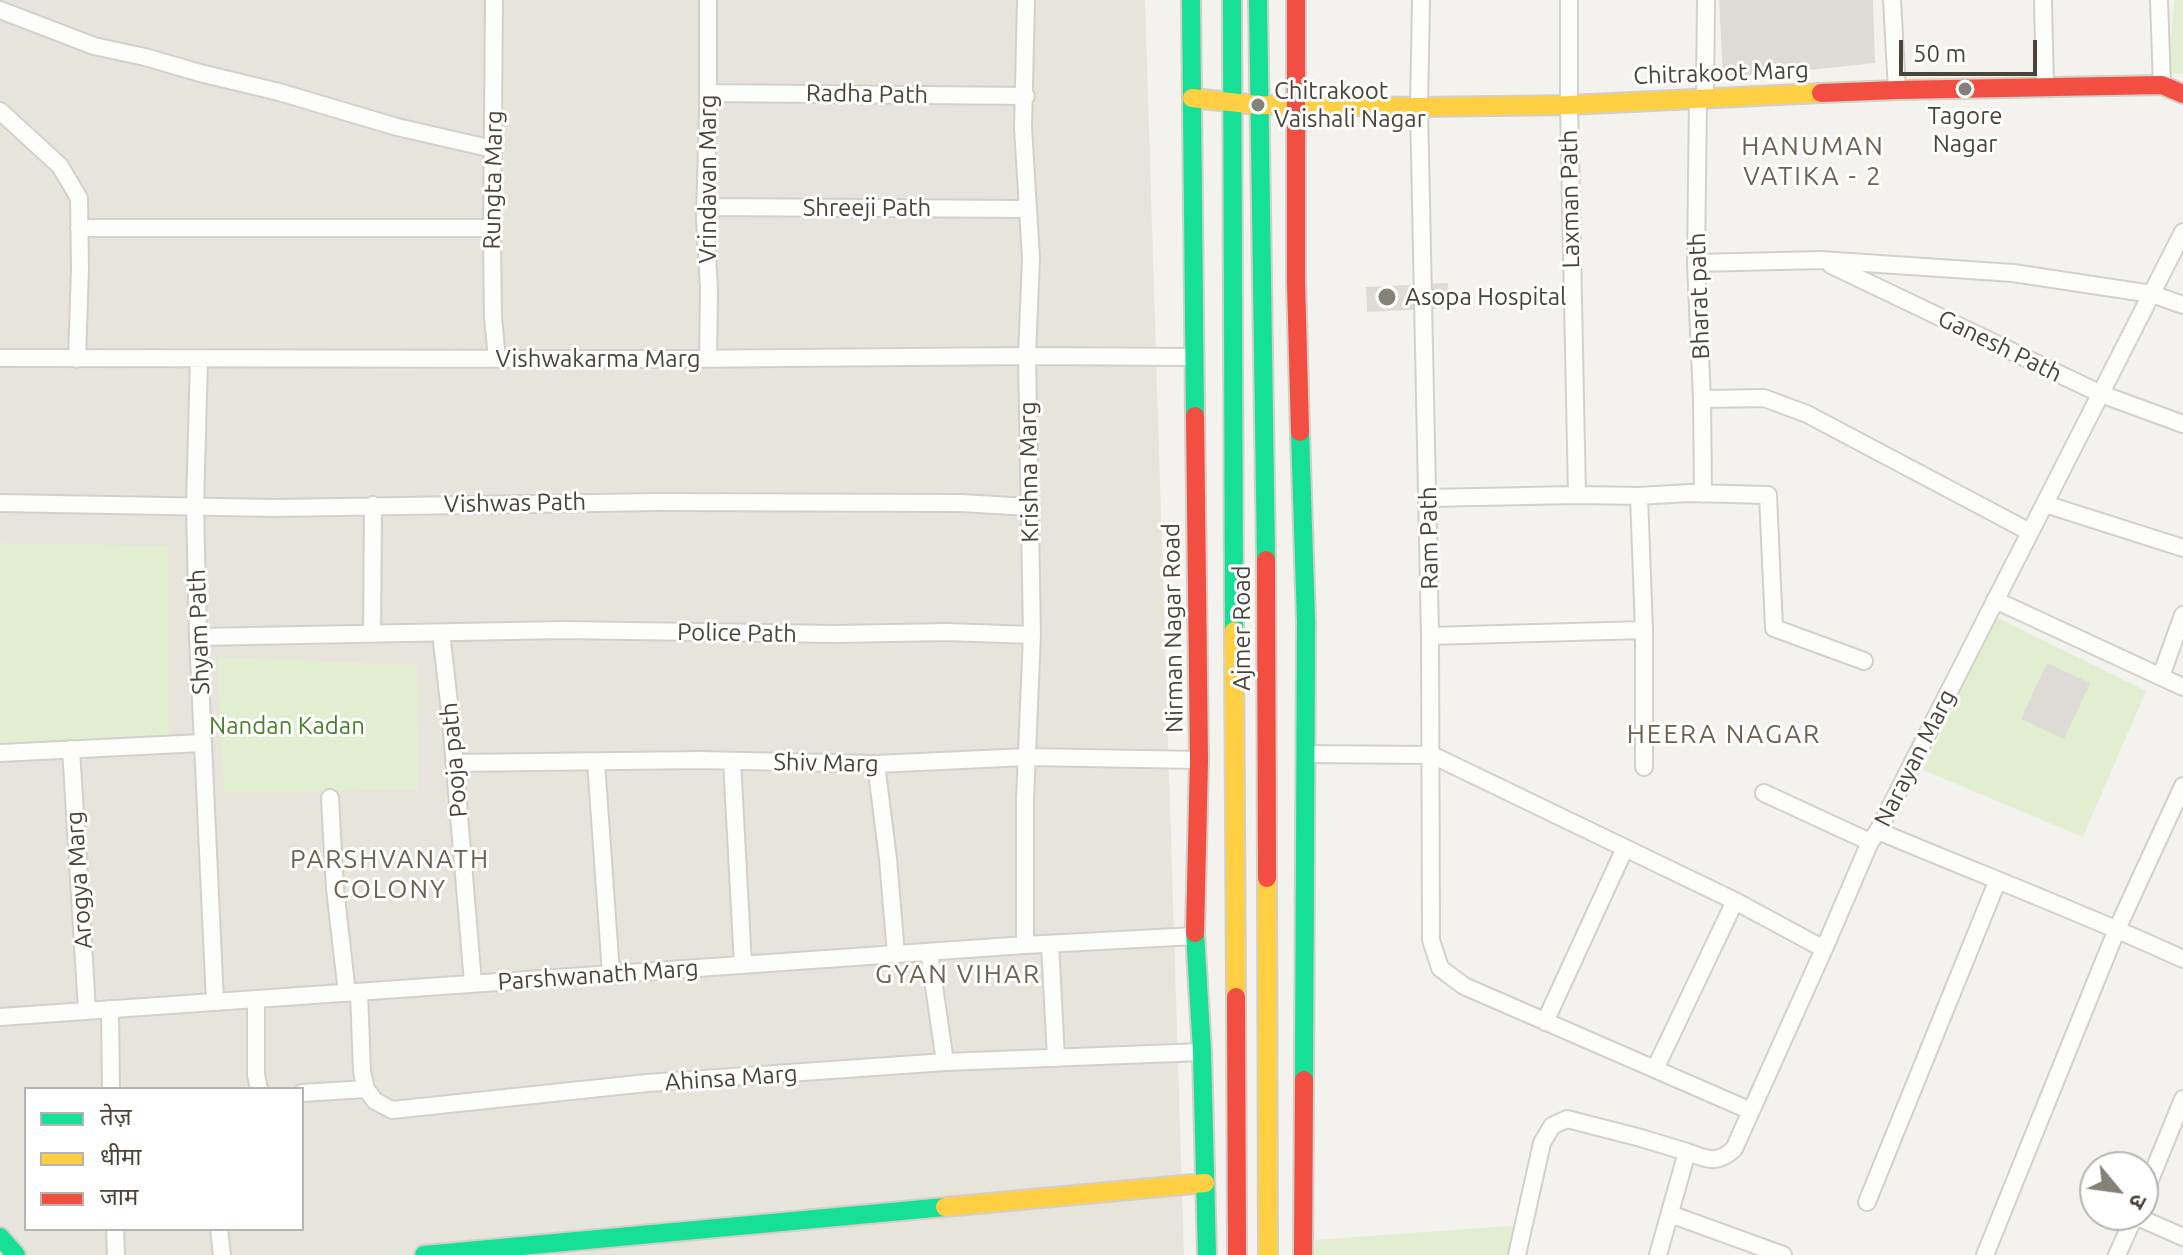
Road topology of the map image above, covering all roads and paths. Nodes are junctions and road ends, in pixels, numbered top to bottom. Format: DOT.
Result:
graph roads {
  1 [pos="494,0"];
  2 [pos="708,0"];
  3 [pos="1026,0"];
  4 [pos="1191,0"];
  5 [pos="1232,0"];
  6 [pos="1258,0"];
  7 [pos="1296,0"];
  8 [pos="1421,0"];
  9 [pos="1569,0"];
  10 [pos="1706,0"];
  11 [pos="1892,0"];
  12 [pos="2043,0"];
  13 [pos="2159,0"];
  14 [pos="0,10"];
  15 [pos="2162,85"];
  16 [pos="2045,88"];
  17 [pos="1897,90"];
  18 [pos="708,93"];
  19 [pos="2183,94"];
  20 [pos="1026,96"];
  21 [pos="1192,98"];
  22 [pos="1702,99"];
  23 [pos="1232,103"];
  24 [pos="1258,105"];
  25 [pos="1569,105"];
  26 [pos="1296,106"];
  27 [pos="1419,107"];
  28 [pos="0,111"];
  29 [pos="493,149"];
  30 [pos="706,207"];
  31 [pos="1028,209"];
  32 [pos="79,228"];
  33 [pos="492,228"];
  34 [pos="2183,232"];
  35 [pos="1821,260"];
  36 [pos="1696,263"];
  37 [pos="2152,294"];
  38 [pos="2183,305"];
  39 [pos="1027,356"];
  40 [pos="1195,357"];
  41 [pos="0,358"];
  42 [pos="77,359"];
  43 [pos="199,359"];
  44 [pos="497,359"];
  45 [pos="708,359"];
  46 [pos="2101,394"];
  47 [pos="1702,399"];
  48 [pos="2183,424"];
  49 [pos="1703,494"];
  50 [pos="1577,495"];
  51 [pos="1639,496"];
  52 [pos="1428,498"];
  53 [pos="0,503"];
  54 [pos="2045,504"];
  55 [pos="373,505"];
  56 [pos="195,507"];
  57 [pos="1029,507"];
  58 [pos="2030,532"];
  59 [pos="2183,548"];
  60 [pos="1995,600"];
  61 [pos="2183,615"];
  62 [pos="1644,630"];
  63 [pos="441,633"];
  64 [pos="372,634"];
  65 [pos="1032,635"];
  66 [pos="1430,636"];
  67 [pos="198,637"];
  68 [pos="1864,661"];
  69 [pos="2161,676"];
  70 [pos="2183,687"];
  71 [pos="202,743"];
  72 [pos="71,749"];
  73 [pos="0,753"];
  74 [pos="1305,754"];
  75 [pos="1432,755"];
  76 [pos="1027,757"];
  77 [pos="1199,760"];
  78 [pos="732,761"];
  79 [pos="596,762"];
  80 [pos="454,763"];
  81 [pos="876,764"];
  82 [pos="1644,767"];
  83 [pos="2183,786"];
  84 [pos="1764,793"];
  85 [pos="330,798"];
  86 [pos="2176,818"];
  87 [pos="1874,836"];
  88 [pos="1625,848"];
  89 [pos="1997,882"];
  90 [pos="1735,901"];
  91 [pos="2117,929"];
  92 [pos="1195,936"];
  93 [pos="1050,944"];
  94 [pos="1025,945"];
  95 [pos="1824,949"];
  96 [pos="929,952"];
  97 [pos="896,954"];
  98 [pos="2183,959"];
  99 [pos="743,965"];
  100 [pos="611,974"];
  101 [pos="473,983"];
  102 [pos="353,992"];
  103 [pos="256,999"];
  104 [pos="215,1002"];
  105 [pos="110,1009"];
  106 [pos="87,1010"];
  107 [pos="0,1017"];
  108 [pos="1545,1022"];
  109 [pos="1202,1052"];
  110 [pos="1056,1058"];
  111 [pos="945,1062"];
  112 [pos="1655,1069"];
  113 [pos="111,1087"];
  114 [pos="259,1087"];
  115 [pos="366,1089"];
  116 [pos="304,1093"];
  117 [pos="2182,1102"];
  118 [pos="1751,1111"];
  119 [pos="1687,1152"];
  120 [pos="2159,1158"];
  121 [pos="1205,1183"];
  122 [pos="1867,1202"];
  123 [pos="1670,1214"];
  124 [pos="2159,1226"];
  125 [pos="115,1231"];
  126 [pos="219,1231"];
  127 [pos="2128,1231"];
  128 [pos="0,1237"];
  129 [pos="2183,1237"];
  130 [pos="16,1255"];
  131 [pos="116,1255"];
  132 [pos="222,1255"];
  133 [pos="424,1255"];
  134 [pos="1207,1255"];
  135 [pos="1237,1255"];
  136 [pos="1268,1255"];
  137 [pos="1303,1255"];
  138 [pos="1517,1255"];
  139 [pos="1658,1255"];
  140 [pos="1783,1255"];
  141 [pos="1985,1255"];
  142 [pos="2117,1255"];
  1 -- 29 [label="street, Rungta Marg"];
  2 -- 18 [label="street, Vrindavan Marg"];
  3 -- 20 [label="street, Krishna Marg"];
  4 -- 21 [label="main road, Nirman Nagar Road"];
  5 -- 23 [label="main road, Ajmer Road"];
  6 -- 24 [label="main road, Ajmer Road"];
  7 -- 26 [label="main road"];
  8 -- 27 [label="street, Ram Path"];
  9 -- 25 [label="street, Laxman Path"];
  10 -- 22 [label="street, Bharat path"];
  11 -- 17 [label="street"];
  12 -- 16 [label="street"];
  13 -- 15 [label="street"];
  14 -- 29 [label="street"];
  15 -- 16 [label="main road, Chitrakoot Marg"];
  15 -- 19 [label="main road, Chitrakoot Marg"];
  16 -- 17 [label="main road, Chitrakoot Marg"];
  17 -- 22 [label="main road, Chitrakoot Marg"];
  18 -- 20 [label="street, Radha Path"];
  18 -- 30 [label="street, Vrindavan Marg"];
  20 -- 31 [label="street, Krishna Marg"];
  21 -- 23 [label="main road, Chitrakoot Marg"];
  21 -- 40 [label="main road, Nirman Nagar Road"];
  22 -- 25 [label="main road, Chitrakoot Marg"];
  22 -- 36 [label="street, Bharat path"];
  23 -- 24 [label="main road, Chitrakoot Marg"];
  23 -- 135 [label="main road, Ajmer Road"];
  24 -- 26 [label="main road, Chitrakoot Marg"];
  24 -- 136 [label="main road, Ajmer Road"];
  25 -- 27 [label="main road, Chitrakoot Marg"];
  25 -- 50 [label="street, Laxman Path"];
  26 -- 27 [label="main road, Chitrakoot Marg"];
  26 -- 74 [label="main road"];
  27 -- 52 [label="street, Ram Path"];
  28 -- 32 [label="street"];
  29 -- 33 [label="street, Rungta Marg"];
  30 -- 31 [label="street, Shreeji Path"];
  30 -- 45 [label="street, Vrindavan Marg"];
  31 -- 39 [label="street, Krishna Marg"];
  32 -- 33 [label="street"];
  32 -- 42 [label="street"];
  33 -- 44 [label="street, Rungta Marg"];
  34 -- 37 [label="street, Narayan Marg"];
  35 -- 36 [label="street"];
  35 -- 37 [label="street"];
  35 -- 46 [label="street, Ganesh Path"];
  36 -- 47 [label="street, Bharat path"];
  37 -- 38 [label="street"];
  37 -- 46 [label="street, Narayan Marg"];
  39 -- 40 [label="street, Vishwakarma Marg"];
  39 -- 45 [label="street, Vishwakarma Marg"];
  39 -- 57 [label="street, Krishna Marg"];
  40 -- 77 [label="main road, Nirman Nagar Road"];
  41 -- 42 [label="street, Vishwakarma Marg"];
  42 -- 43 [label="street, Vishwakarma Marg"];
  43 -- 44 [label="street, Vishwakarma Marg"];
  43 -- 56 [label="street, Shyam Path"];
  44 -- 45 [label="street, Vishwakarma Marg"];
  46 -- 48 [label="street, Ganesh Path"];
  46 -- 54 [label="street, Narayan Marg"];
  47 -- 49 [label="street, Bharat path"];
  47 -- 58 [label="street"];
  49 -- 51 [label="street"];
  49 -- 68 [label="street"];
  50 -- 51 [label="street"];
  50 -- 52 [label="street"];
  51 -- 62 [label="street"];
  52 -- 66 [label="street, Ram Path"];
  53 -- 56 [label="street, Vishwas Path"];
  54 -- 58 [label="street, Narayan Marg"];
  54 -- 59 [label="street"];
  55 -- 56 [label="street, Vishwas Path"];
  55 -- 57 [label="street, Vishwas Path"];
  55 -- 64 [label="street"];
  56 -- 67 [label="street, Shyam Path"];
  57 -- 65 [label="street, Krishna Marg"];
  58 -- 60 [label="street, Narayan Marg"];
  60 -- 69 [label="street"];
  60 -- 87 [label="street, Narayan Marg"];
  61 -- 69 [label="street"];
  62 -- 66 [label="street"];
  62 -- 82 [label="street"];
  63 -- 64 [label="street, Police Path"];
  63 -- 65 [label="street, Police Path"];
  63 -- 80 [label="street, Pooja path"];
  64 -- 67 [label="street, Police Path"];
  65 -- 76 [label="street, Krishna Marg"];
  66 -- 75 [label="street, Ram Path"];
  67 -- 71 [label="street, Shyam Path"];
  69 -- 70 [label="street"];
  71 -- 72 [label="street"];
  71 -- 104 [label="street, Shyam Path"];
  72 -- 73 [label="street"];
  72 -- 106 [label="street, Arogya Marg"];
  74 -- 75 [label="street"];
  74 -- 137 [label="main road"];
  75 -- 88 [label="street"];
  75 -- 108 [label="street, Ram Path"];
  76 -- 77 [label="street, Shiv Marg"];
  76 -- 81 [label="street, Shiv Marg"];
  76 -- 94 [label="street, Krishna Marg"];
  77 -- 92 [label="main road, Nirman Nagar Road"];
  78 -- 79 [label="street, Shiv Marg"];
  78 -- 81 [label="street, Shiv Marg"];
  78 -- 99 [label="street"];
  79 -- 80 [label="street, Shiv Marg"];
  79 -- 100 [label="street"];
  80 -- 101 [label="street, Pooja path"];
  81 -- 97 [label="street"];
  83 -- 86 [label="street"];
  84 -- 87 [label="street"];
  85 -- 102 [label="street"];
  86 -- 91 [label="street"];
  87 -- 89 [label="street"];
  87 -- 95 [label="street, Narayan Marg"];
  88 -- 90 [label="street"];
  88 -- 108 [label="street"];
  89 -- 91 [label="street"];
  89 -- 122 [label="street"];
  90 -- 95 [label="street"];
  90 -- 112 [label="street"];
  91 -- 98 [label="street"];
  91 -- 141 [label="street"];
  92 -- 93 [label="street, Parshwanath Marg"];
  92 -- 109 [label="main road, Nirman Nagar Road"];
  93 -- 94 [label="street, Parshwanath Marg"];
  93 -- 110 [label="street"];
  94 -- 96 [label="street, Parshwanath Marg"];
  95 -- 118 [label="street, Narayan Marg"];
  96 -- 97 [label="street, Parshwanath Marg"];
  96 -- 111 [label="street"];
  97 -- 99 [label="street, Parshwanath Marg"];
  99 -- 100 [label="street, Parshwanath Marg"];
  100 -- 101 [label="street, Parshwanath Marg"];
  101 -- 102 [label="street, Parshwanath Marg"];
  102 -- 103 [label="street, Parshwanath Marg"];
  102 -- 115 [label="street"];
  103 -- 104 [label="street, Parshwanath Marg"];
  103 -- 114 [label="street"];
  104 -- 105 [label="street, Parshwanath Marg"];
  105 -- 106 [label="street, Parshwanath Marg"];
  105 -- 113 [label="street"];
  106 -- 107 [label="street, Parshwanath Marg"];
  108 -- 112 [label="street"];
  109 -- 110 [label="street, Ahinsa Marg"];
  109 -- 121 [label="main road, Nirman Nagar Road"];
  110 -- 111 [label="street, Ahinsa Marg"];
  111 -- 115 [label="street, Ahinsa Marg"];
  112 -- 118 [label="street"];
  115 -- 116 [label="street"];
  117 -- 120 [label="street"];
  118 -- 119 [label="street, Narayan Marg"];
  119 -- 123 [label="street"];
  119 -- 138 [label="street"];
  121 -- 133 [label="main road"];
  121 -- 134 [label="main road, Nirman Nagar Road"];
  123 -- 139 [label="street"];
  123 -- 140 [label="street"];
  124 -- 129 [label="street"];
  125 -- 131 [label="street"];
  126 -- 132 [label="street"];
  127 -- 142 [label="street"];
  128 -- 130 [label="main road"];
}
